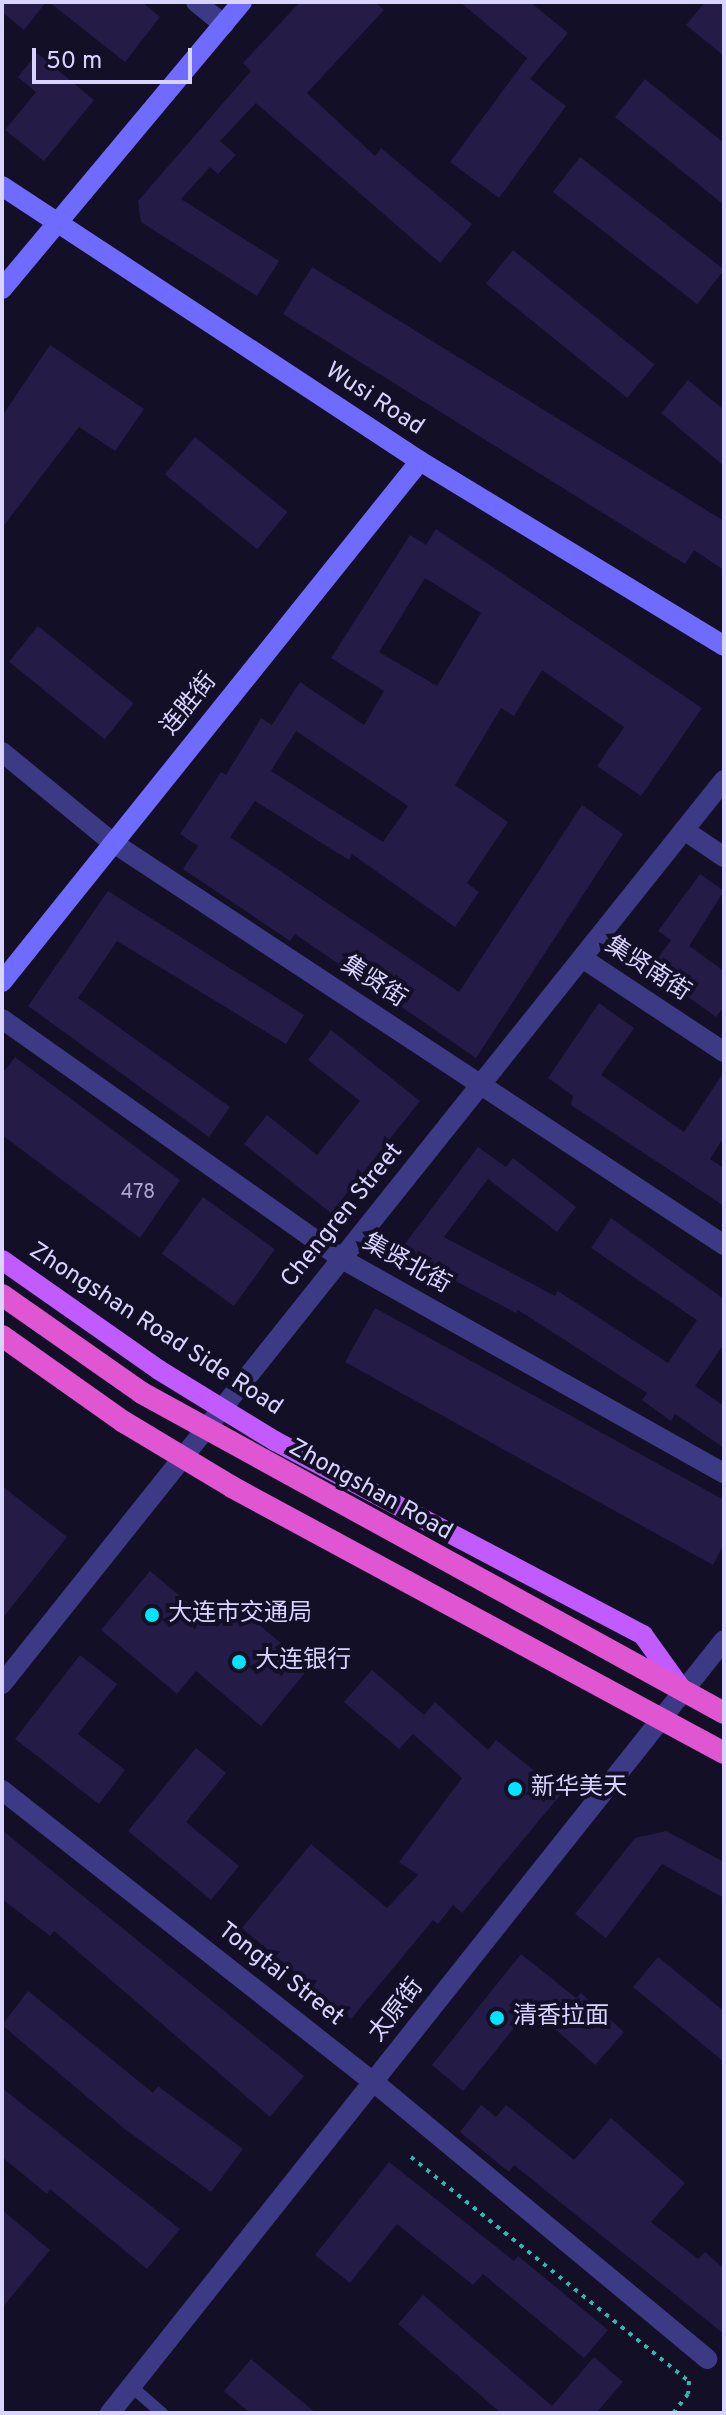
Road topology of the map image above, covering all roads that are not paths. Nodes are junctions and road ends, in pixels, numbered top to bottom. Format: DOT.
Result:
graph roads {
  1 [pos="196,2"];
  2 [pos="242,2"];
  3 [pos="224,25"];
  4 [pos="2,186"];
  5 [pos="56,223"];
  6 [pos="2,289"];
  7 [pos="420,461"];
  8 [pos="724,646"];
  9 [pos="2,752"];
  10 [pos="724,780"];
  11 [pos="684,830"];
  12 [pos="112,842"];
  13 [pos="724,857"];
  14 [pos="582,958"];
  15 [pos="2,982"];
  16 [pos="2,1019"];
  17 [pos="724,1052"];
  18 [pos="480,1085"];
  19 [pos="724,1245"];
  20 [pos="342,1259"];
  21 [pos="2,1260"];
  22 [pos="2,1295"];
  23 [pos="2,1336"];
  24 [pos="222,1408"];
  25 [pos="206,1429"];
  26 [pos="183,1457"];
  27 [pos="724,1473"];
  28 [pos="724,1640"];
  29 [pos="2,1684"];
  30 [pos="683,1691"];
  31 [pos="724,1713"];
  32 [pos="660,1718"];
  33 [pos="724,1753"];
  34 [pos="2,1790"];
  35 [pos="375,2083"];
  36 [pos="707,2359"];
  37 [pos="132,2387"];
  38 [pos="110,2413"];
  39 [pos="162,2413"];
  1 -- 3 [label="street"];
  2 -- 3 [label="main road"];
  3 -- 5 [label="main road"];
  4 -- 5 [label="main road, Wusi Road"];
  5 -- 6 [label="main road"];
  5 -- 7 [label="main road, Wusi Road"];
  7 -- 8 [label="main road, Wusi Road"];
  7 -- 12 [label="main road, 连胜街"];
  9 -- 12 [label="street, 集贤街"];
  10 -- 11 [label="street, Chengren Street"];
  11 -- 13 [label="street"];
  11 -- 14 [label="street, Chengren Street"];
  12 -- 15 [label="main road, 连胜街"];
  12 -- 18 [label="street, 集贤街"];
  14 -- 17 [label="street, 集贤南街"];
  14 -- 18 [label="street, Chengren Street"];
  16 -- 20 [label="street, 集贤北街"];
  18 -- 19 [label="street, 集贤街"];
  18 -- 20 [label="street, Chengren Street"];
  20 -- 24 [label="street, Chengren Street"];
  20 -- 27 [label="street, 集贤北街"];
  21 -- 24 [label="main road, Zhongshan Road Side Road"];
  22 -- 25 [label="highway, Zhongshan Road"];
  23 -- 26 [label="highway"];
  24 -- 25 [label="street, Chengren Street"];
  24 -- 30 [label="main road, Zhongshan Road Side Road"];
  25 -- 26 [label="street, Chengren Street"];
  25 -- 30 [label="highway, Zhongshan Road"];
  26 -- 29 [label="street, Chengren Street"];
  26 -- 32 [label="highway"];
  28 -- 30 [label="street, 太原街"];
  30 -- 31 [label="highway, Zhongshan Road"];
  30 -- 32 [label="street, 太原街"];
  32 -- 33 [label="highway"];
  32 -- 35 [label="street, 太原街"];
  34 -- 35 [label="street, Tongtai Street"];
  35 -- 36 [label="street, Tongtai Street"];
  35 -- 37 [label="street, 太原街"];
  37 -- 38 [label="street, 太原街"];
  37 -- 39 [label="lane"];
}
